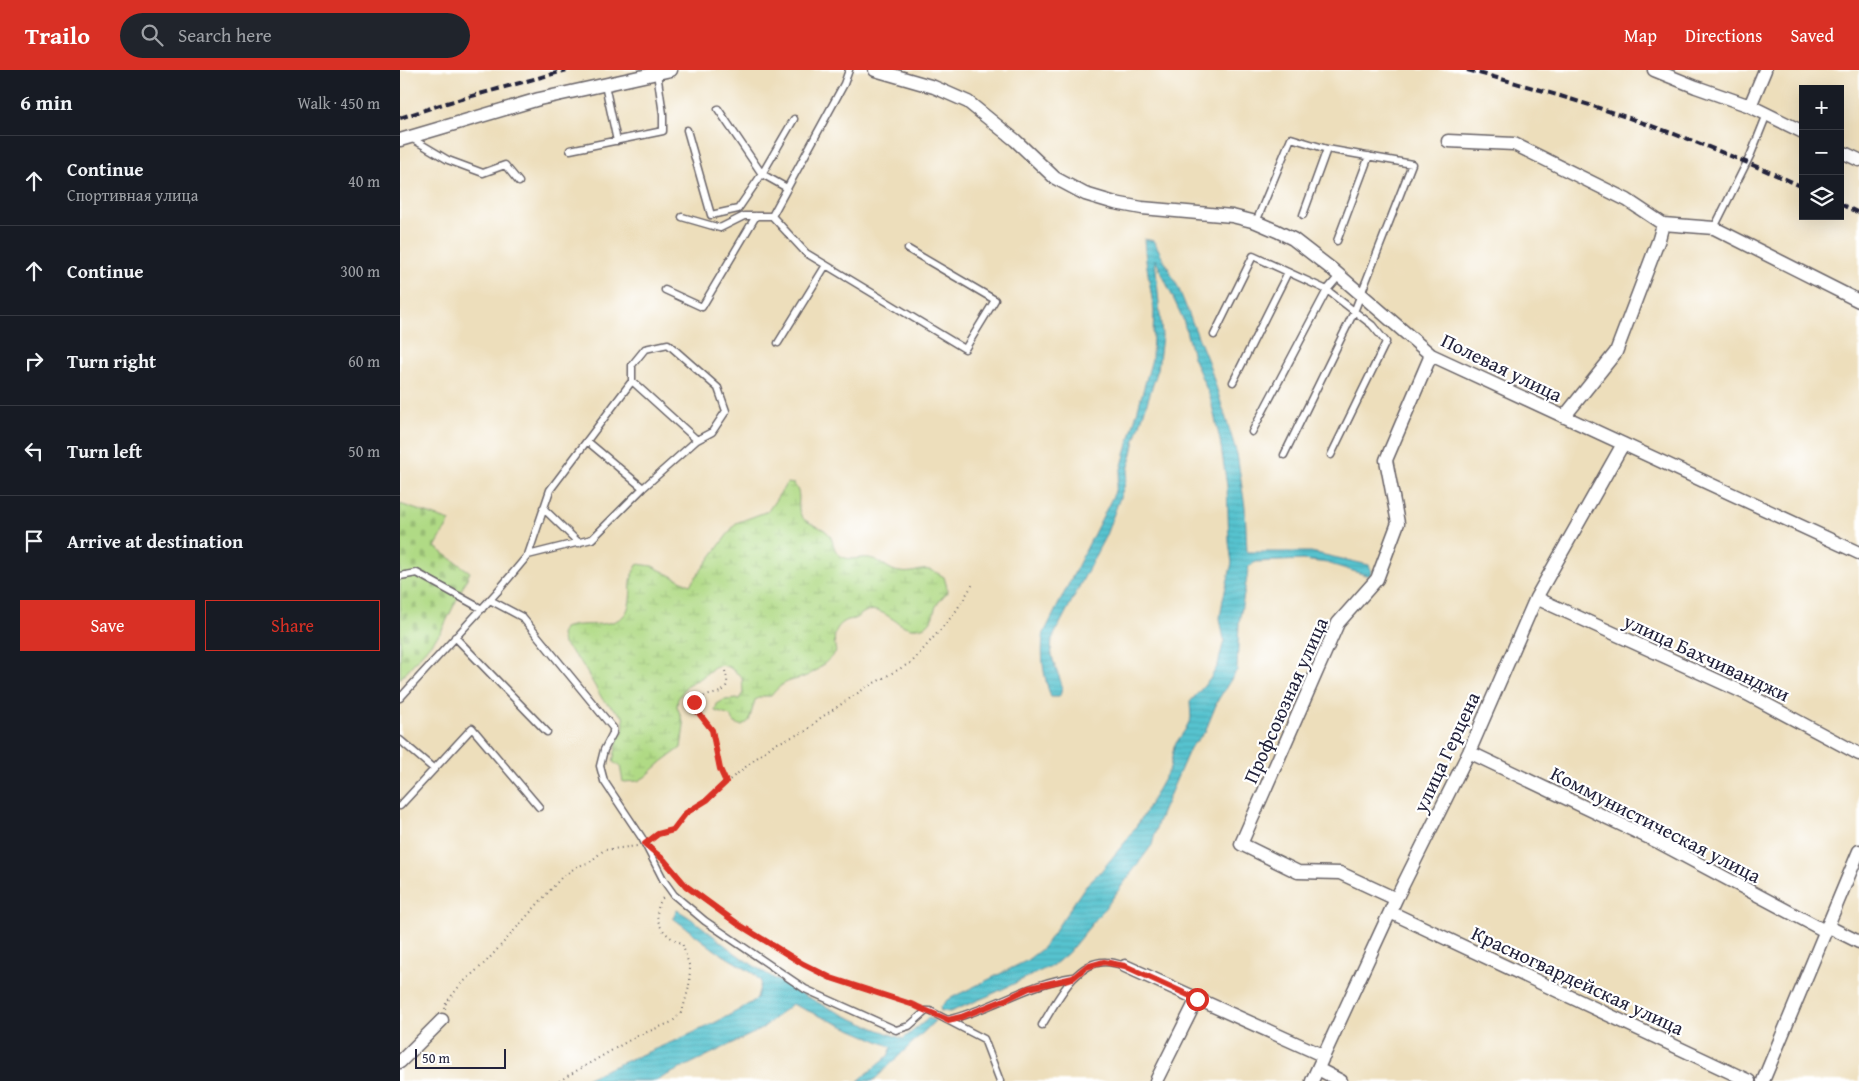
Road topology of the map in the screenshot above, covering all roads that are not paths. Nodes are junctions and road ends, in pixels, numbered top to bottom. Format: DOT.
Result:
graph roads {
  1 [pos="671,70"];
  2 [pos="849,70"];
  3 [pos="875,70"];
  4 [pos="1654,70"];
  5 [pos="1765,70"];
  6 [pos="657,73"];
  7 [pos="606,84"];
  8 [pos="1750,106"];
  9 [pos="718,109"];
  10 [pos="1767,114"];
  11 [pos="794,119"];
  12 [pos="688,130"];
  13 [pos="1799,130"];
  14 [pos="405,139"];
  15 [pos="617,141"];
  16 [pos="1448,141"];
  17 [pos="1327,149"];
  18 [pos="570,150"];
  19 [pos="1844,153"];
  20 [pos="1369,156"];
  21 [pos="1859,160"];
  22 [pos="762,174"];
  23 [pos="519,182"];
  24 [pos="787,188"];
  25 [pos="1303,215"];
  26 [pos="756,216"];
  27 [pos="772,216"];
  28 [pos="682,217"];
  29 [pos="1256,222"];
  30 [pos="1663,224"];
  31 [pos="1714,228"];
  32 [pos="1337,241"];
  33 [pos="908,249"];
  34 [pos="826,265"];
  35 [pos="1288,272"];
  36 [pos="1339,276"];
  37 [pos="664,290"];
  38 [pos="1327,290"];
  39 [pos="1361,294"];
  40 [pos="1859,301"];
  41 [pos="1354,312"];
  42 [pos="1214,336"];
  43 [pos="778,343"];
  44 [pos="1431,356"];
  45 [pos="632,381"];
  46 [pos="1233,382"];
  47 [pos="1564,418"];
  48 [pos="1252,432"];
  49 [pos="697,440"];
  50 [pos="587,441"];
  51 [pos="1624,444"];
  52 [pos="1284,455"];
  53 [pos="1330,455"];
  54 [pos="643,488"];
  55 [pos="543,508"];
  56 [pos="579,542"];
  57 [pos="1859,553"];
  58 [pos="528,555"];
  59 [pos="400,576"];
  60 [pos="1536,598"];
  61 [pos="490,600"];
  62 [pos="482,609"];
  63 [pos="455,637"];
  64 [pos="400,698"];
  65 [pos="547,732"];
  66 [pos="400,740"];
  67 [pos="1469,752"];
  68 [pos="1859,754"];
  69 [pos="434,769"];
  70 [pos="400,806"];
  71 [pos="539,807"];
  72 [pos="1859,851"];
  73 [pos="1396,899"];
  74 [pos="1390,912"];
  75 [pos="1826,929"];
  76 [pos="1859,942"];
  77 [pos="1125,966"];
  78 [pos="1073,978"];
  79 [pos="1197,999"];
  80 [pos="442,1020"];
  81 [pos="948,1020"];
  82 [pos="1042,1025"];
  83 [pos="1324,1056"];
  84 [pos="400,1062"];
  85 [pos="1315,1075"];
  86 [pos="1000,1081"];
  87 [pos="1156,1081"];
  88 [pos="1341,1081"];
  89 [pos="1749,1081"];
  90 [pos="1763,1081"];
  1 -- 6 [label="street"];
  2 -- 24 [label="lane"];
  3 -- 29 [label="street, Полевая улица"];
  4 -- 8 [label="street"];
  5 -- 8 [label="street"];
  6 -- 7 [label="street"];
  6 -- 15 [label="lane"];
  7 -- 14 [label="street"];
  7 -- 15 [label="lane"];
  8 -- 10 [label="street"];
  9 -- 22 [label="lane"];
  10 -- 13 [label="street"];
  10 -- 31 [label="lane"];
  11 -- 22 [label="lane"];
  12 -- 22 [label="lane"];
  14 -- 23 [label="lane"];
  15 -- 18 [label="lane"];
  16 -- 30 [label="street"];
  17 -- 20 [label="lane"];
  17 -- 25 [label="lane"];
  17 -- 29 [label="lane"];
  19 -- 21 [label="street"];
  20 -- 32 [label="lane"];
  20 -- 39 [label="lane"];
  22 -- 24 [label="lane"];
  24 -- 27 [label="lane"];
  26 -- 27 [label="lane"];
  26 -- 28 [label="lane"];
  26 -- 37 [label="lane"];
  27 -- 34 [label="lane"];
  29 -- 36 [label="street, Полевая улица"];
  30 -- 31 [label="street"];
  30 -- 47 [label="street"];
  31 -- 40 [label="street"];
  33 -- 34 [label="lane"];
  34 -- 43 [label="lane"];
  35 -- 38 [label="lane"];
  35 -- 42 [label="lane"];
  35 -- 46 [label="lane"];
  36 -- 38 [label="lane"];
  36 -- 39 [label="street, Полевая улица"];
  38 -- 41 [label="lane"];
  38 -- 48 [label="lane"];
  39 -- 41 [label="lane"];
  39 -- 44 [label="street, Полевая улица"];
  41 -- 52 [label="lane"];
  41 -- 53 [label="lane"];
  44 -- 47 [label="street, Полевая улица"];
  44 -- 73 [label="street, Профсоюзная улица"];
  45 -- 49 [label="lane"];
  45 -- 49 [label="lane"];
  45 -- 50 [label="lane"];
  47 -- 51 [label="street, Полевая улица"];
  49 -- 54 [label="lane"];
  50 -- 54 [label="lane"];
  50 -- 55 [label="lane"];
  51 -- 57 [label="street, Полевая улица"];
  51 -- 60 [label="street, улица Герцена"];
  54 -- 56 [label="lane"];
  55 -- 56 [label="lane"];
  55 -- 58 [label="lane"];
  56 -- 58 [label="lane"];
  58 -- 61 [label="lane"];
  59 -- 62 [label="lane"];
  60 -- 67 [label="street, улица Герцена"];
  60 -- 68 [label="street, улица Бахчиванджи"];
  61 -- 62 [label="lane"];
  61 -- 81 [label="lane"];
  62 -- 63 [label="lane"];
  63 -- 64 [label="lane"];
  63 -- 65 [label="lane"];
  66 -- 69 [label="lane"];
  67 -- 73 [label="street, улица Герцена"];
  67 -- 75 [label="street, Коммунистическая улица"];
  69 -- 70 [label="lane"];
  69 -- 71 [label="lane"];
  72 -- 75 [label="street"];
  73 -- 74 [label="street, улица Герцена"];
  74 -- 83 [label="street, улица Герцена"];
  74 -- 89 [label="street, Красногвардейская улица"];
  75 -- 76 [label="street, Коммунистическая улица"];
  75 -- 90 [label="street"];
  77 -- 78 [label="lane"];
  77 -- 79 [label="street"];
  78 -- 81 [label="lane"];
  78 -- 82 [label="lane"];
  79 -- 83 [label="street"];
  79 -- 87 [label="street"];
  80 -- 84 [label="street"];
  81 -- 86 [label="lane"];
  83 -- 85 [label="street, улица Герцена"];
  85 -- 88 [label="street"];
}
